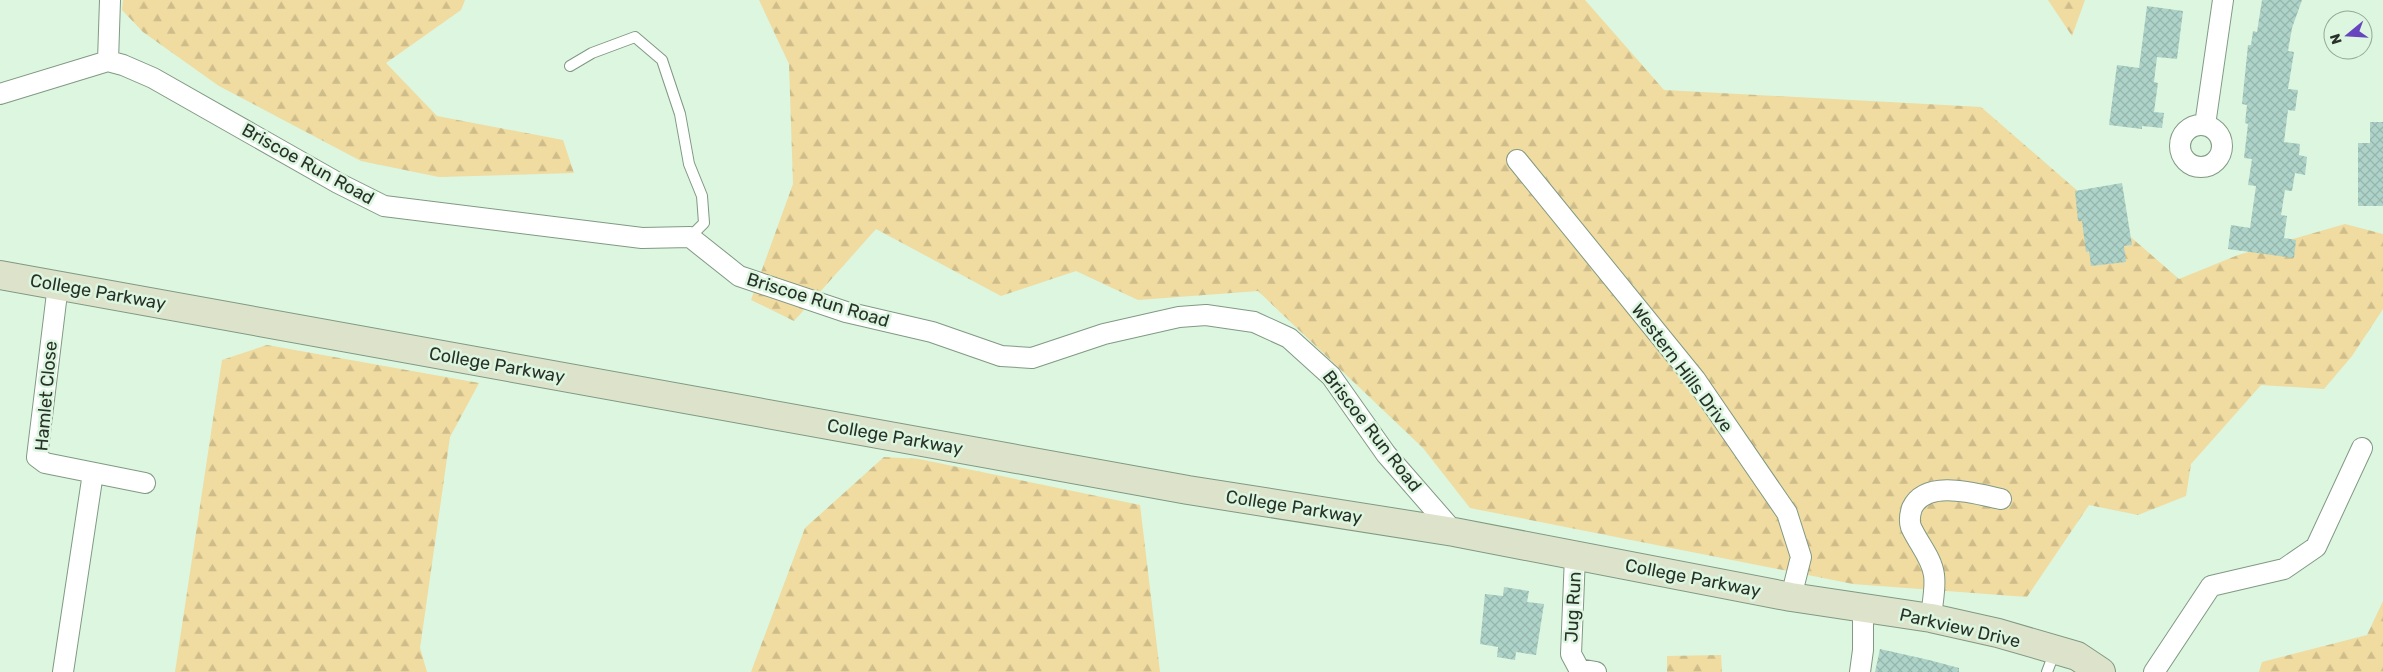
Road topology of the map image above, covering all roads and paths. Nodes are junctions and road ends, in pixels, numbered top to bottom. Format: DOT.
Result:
graph roads {
  1 [pos="110,0"];
  2 [pos="2223,0"];
  3 [pos="103,62"];
  4 [pos="570,66"];
  5 [pos="0,94"];
  6 [pos="2205,125"];
  7 [pos="1517,160"];
  8 [pos="690,237"];
  9 [pos="0,274"];
  10 [pos="58,285"];
  11 [pos="2362,448"];
  12 [pos="93,473"];
  13 [pos="145,483"];
  14 [pos="2001,499"];
  15 [pos="1454,532"];
  16 [pos="1575,556"];
  17 [pos="1791,597"];
  18 [pos="1863,608"];
  19 [pos="1931,618"];
  20 [pos="2051,662"];
  21 [pos="63,672"];
  22 [pos="1596,672"];
  23 [pos="1860,672"];
  24 [pos="2101,672"];
  25 [pos="2154,672"];
  1 -- 3 [label="street"];
  2 -- 6 [label="street"];
  3 -- 5 [label="street"];
  3 -- 8 [label="street, Briscoe Run Road"];
  4 -- 8 [label="lane"];
  7 -- 17 [label="street, Western Hills Drive"];
  8 -- 15 [label="street, Briscoe Run Road"];
  9 -- 10 [label="street, College Parkway"];
  10 -- 12 [label="street, Hamlet Close"];
  10 -- 15 [label="street, College Parkway"];
  11 -- 25 [label="street"];
  12 -- 13 [label="street, Hamlet Close"];
  12 -- 21 [label="street"];
  14 -- 19 [label="street"];
  15 -- 16 [label="street, College Parkway"];
  16 -- 17 [label="street, College Parkway"];
  16 -- 22 [label="street, Jug Run"];
  17 -- 18 [label="street, Parkview Drive"];
  18 -- 19 [label="street, Parkview Drive"];
  18 -- 23 [label="street"];
  19 -- 20 [label="street, Parkview Drive"];
  20 -- 24 [label="street, Parkview Drive"];
}
